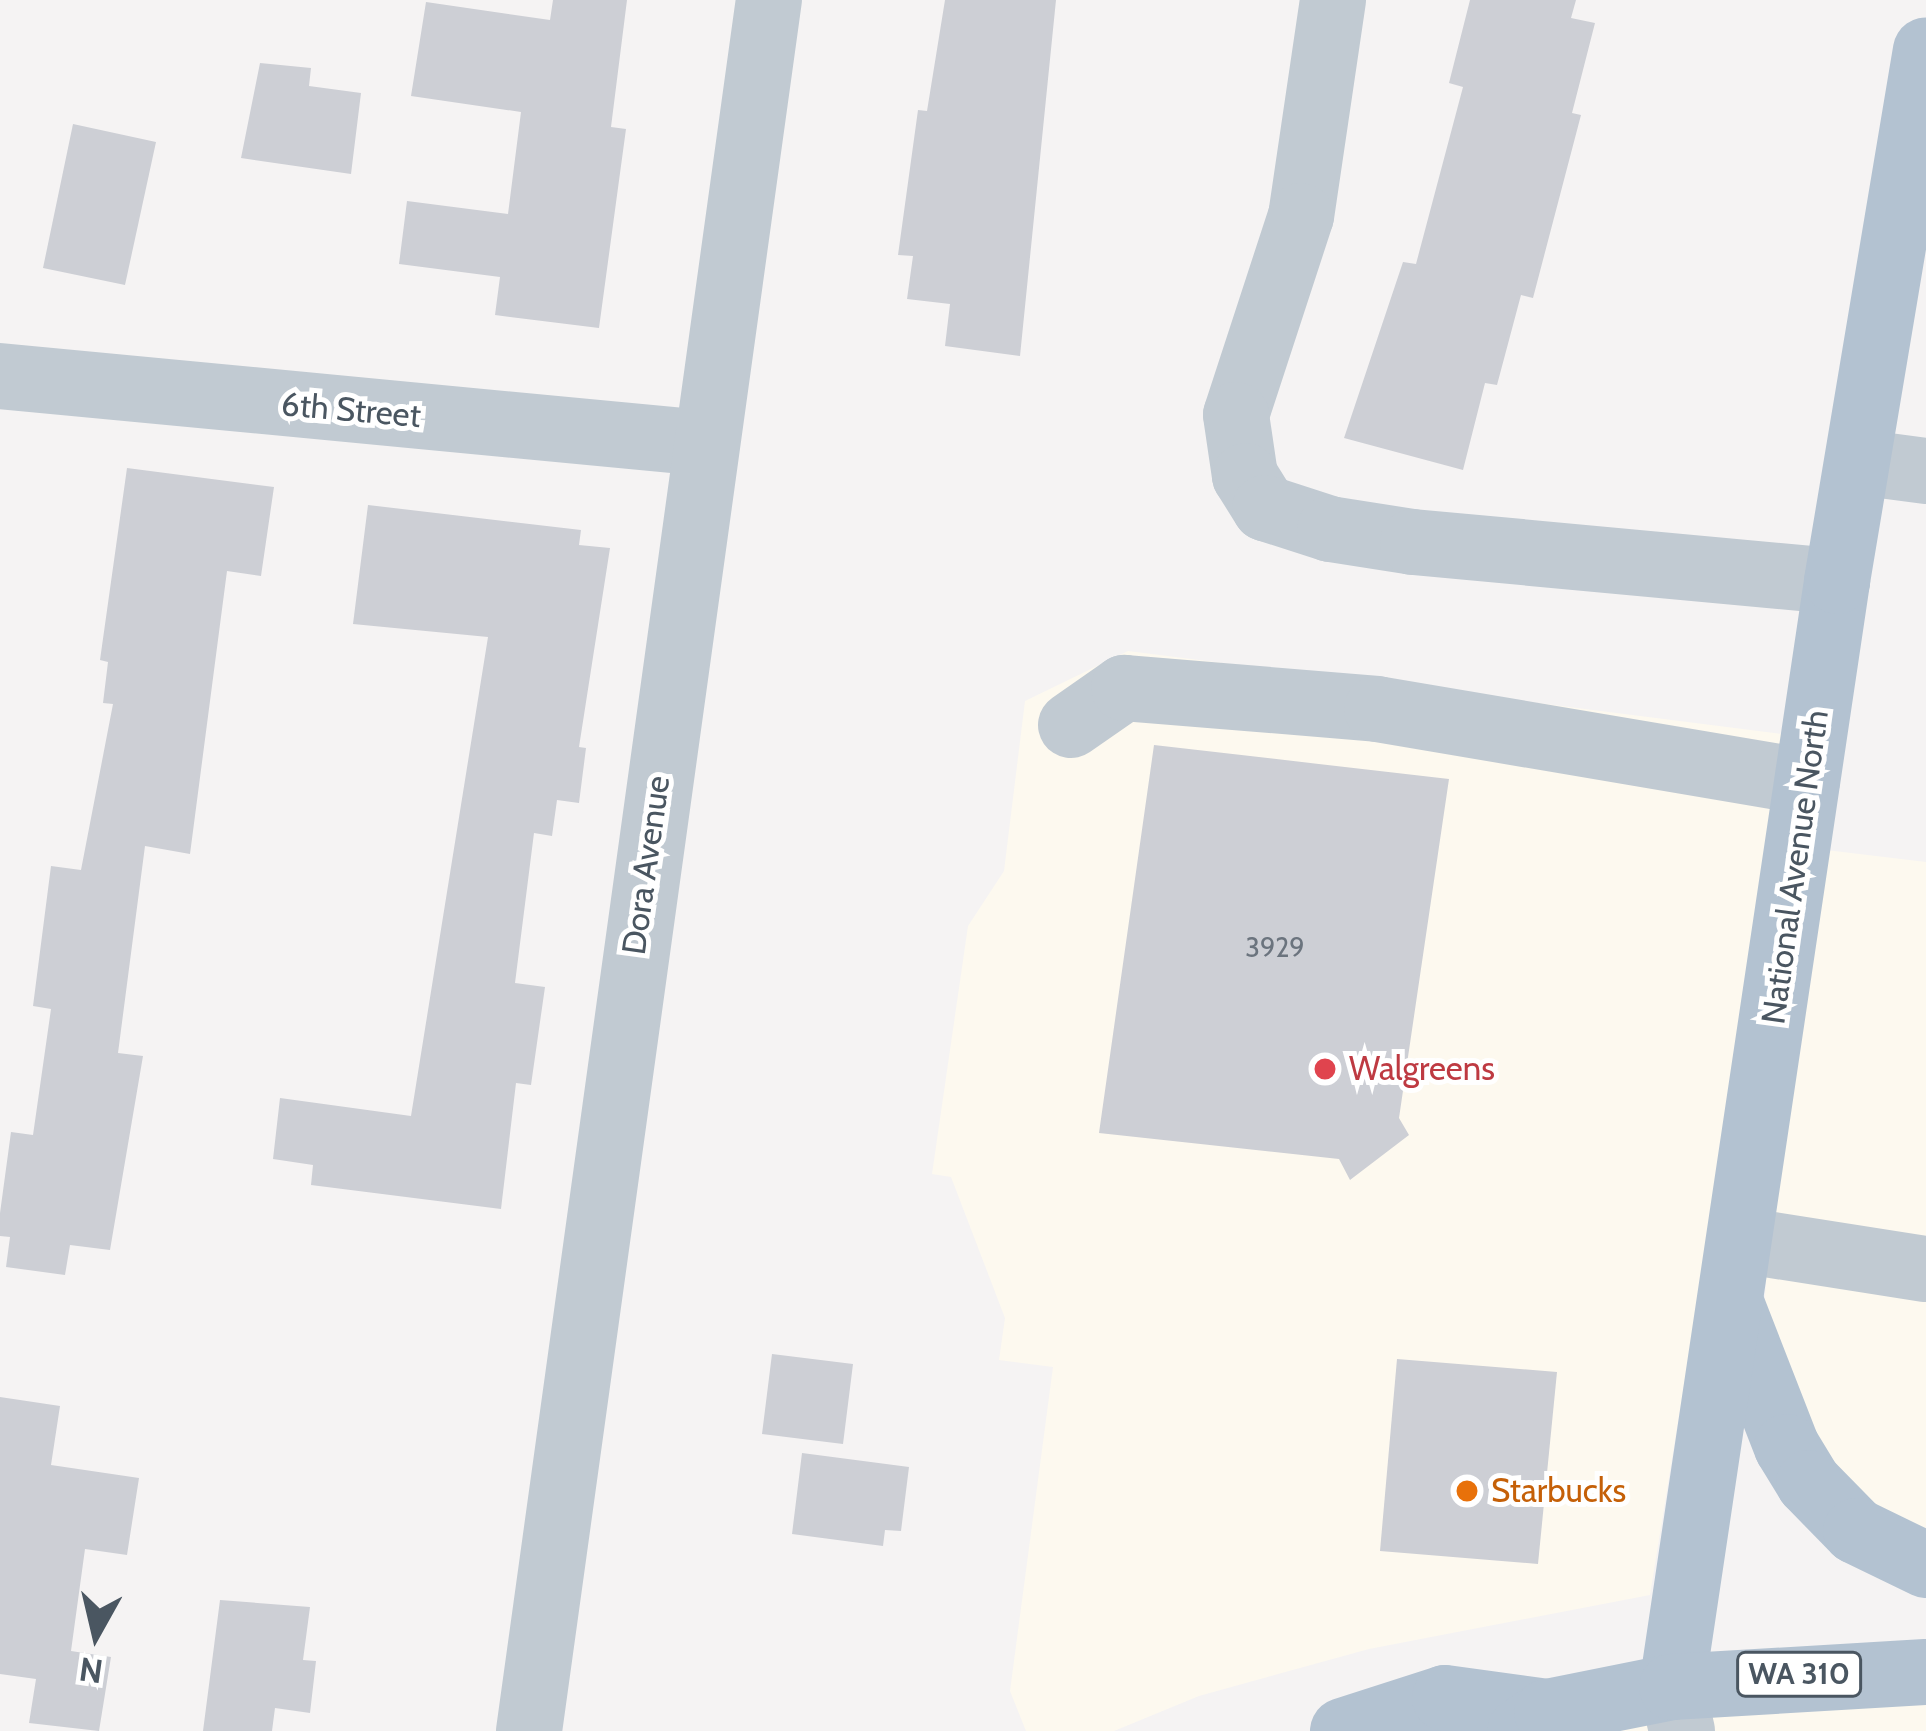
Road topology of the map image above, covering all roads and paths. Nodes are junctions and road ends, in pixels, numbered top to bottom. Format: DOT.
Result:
graph roads {
  1 [pos="770,0"];
  2 [pos="1333,0"];
  3 [pos="1926,50"];
  4 [pos="0,376"];
  5 [pos="703,443"];
  6 [pos="1858,462"];
  7 [pos="1926,471"];
  8 [pos="1837,581"];
  9 [pos="1071,725"];
  10 [pos="1808,782"];
  11 [pos="1926,1269"];
  12 [pos="1735,1271"];
  13 [pos="1926,1565"];
  14 [pos="1926,1672"];
  15 [pos="1677,1709"];
  16 [pos="1534,1722"];
  17 [pos="529,1731"];
  18 [pos="1343,1731"];
  1 -- 5 [label="street, Dora Avenue"];
  2 -- 8 [label="street"];
  3 -- 6 [label="main road, National Avenue North"];
  4 -- 5 [label="street, 6th Street"];
  5 -- 17 [label="street, Dora Avenue"];
  6 -- 7 [label="street"];
  6 -- 8 [label="main road, National Avenue North"];
  8 -- 10 [label="main road, National Avenue North"];
  9 -- 10 [label="street"];
  10 -- 12 [label="main road, National Avenue North"];
  11 -- 12 [label="street"];
  12 -- 13 [label="main road"];
  12 -- 15 [label="main road, National Avenue North"];
  14 -- 15 [label="main road, WA 310"];
  15 -- 16 [label="main road, WA 310"];
  16 -- 18 [label="main road, WA 310"];
}
